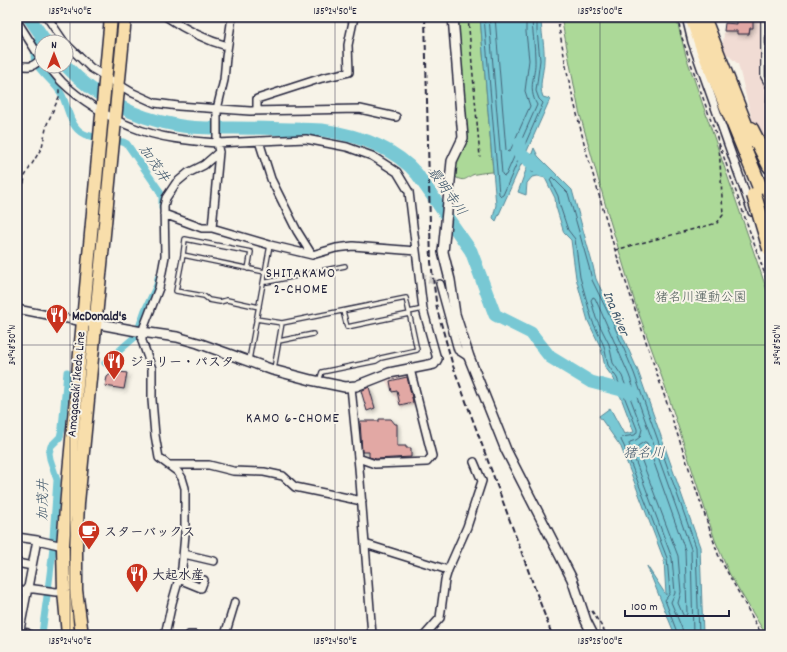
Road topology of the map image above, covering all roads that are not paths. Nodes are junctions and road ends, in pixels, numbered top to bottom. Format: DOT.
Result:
graph roads {
  1 [pos="47,17"];
  2 [pos="111,17"];
  3 [pos="125,17"];
  4 [pos="167,17"];
  5 [pos="232,17"];
  6 [pos="354,17"];
  7 [pos="453,17"];
  8 [pos="686,17"];
  9 [pos="703,17"];
  10 [pos="763,17"];
  11 [pos="690,20"];
  12 [pos="17,21"];
  13 [pos="59,34"];
  14 [pos="228,46"];
  15 [pos="34,48"];
  16 [pos="703,48"];
  17 [pos="74,52"];
  18 [pos="17,65"];
  19 [pos="34,66"];
  20 [pos="55,74"];
  21 [pos="106,79"];
  22 [pos="728,82"];
  23 [pos="118,86"];
  24 [pos="769,88"];
  25 [pos="103,109"];
  26 [pos="257,111"];
  27 [pos="217,112"];
  28 [pos="115,117"];
  29 [pos="396,117"];
  30 [pos="217,141"];
  31 [pos="259,141"];
  32 [pos="770,150"];
  33 [pos="218,152"];
  34 [pos="770,166"];
  35 [pos="770,186"];
  36 [pos="770,212"];
  37 [pos="164,214"];
  38 [pos="212,228"];
  39 [pos="270,245"];
  40 [pos="768,247"];
  41 [pos="416,251"];
  42 [pos="312,255"];
  43 [pos="183,256"];
  44 [pos="345,266"];
  45 [pos="248,269"];
  46 [pos="265,272"];
  47 [pos="264,282"];
  48 [pos="440,284"];
  49 [pos="258,307"];
  50 [pos="17,309"];
  51 [pos="423,309"];
  52 [pos="343,311"];
  53 [pos="409,313"];
  54 [pos="256,318"];
  55 [pos="89,322"];
  56 [pos="282,323"];
  57 [pos="142,332"];
  58 [pos="313,334"];
  59 [pos="279,341"];
  60 [pos="469,357"];
  61 [pos="437,359"];
  62 [pos="248,361"];
  63 [pos="410,369"];
  64 [pos="274,370"];
  65 [pos="319,382"];
  66 [pos="351,387"];
  67 [pos="358,458"];
  68 [pos="474,462"];
  69 [pos="170,466"];
  70 [pos="362,501"];
  71 [pos="17,537"];
  72 [pos="37,540"];
  73 [pos="365,544"];
  74 [pos="63,546"];
  75 [pos="184,554"];
  76 [pos="214,562"];
  77 [pos="17,563"];
  78 [pos="32,566"];
  79 [pos="448,570"];
  80 [pos="179,579"];
  81 [pos="204,580"];
  82 [pos="17,590"];
  83 [pos="27,590"];
  84 [pos="64,591"];
  85 [pos="235,602"];
  86 [pos="18,635"];
  87 [pos="26,635"];
  88 [pos="68,635"];
  89 [pos="82,635"];
  90 [pos="165,635"];
  91 [pos="188,635"];
  92 [pos="195,635"];
  93 [pos="225,635"];
  94 [pos="372,635"];
  95 [pos="425,635"];
  96 [pos="593,635"];
  1 -- 13 [label="street"];
  2 -- 21 [label="main road, Amagasaki Ikeda Line"];
  3 -- 23 [label="main road, Amagasaki Ikeda Line"];
  4 -- 14 [label="street"];
  5 -- 14 [label="street"];
  6 -- 26 [label="street"];
  7 -- 60 [label="street"];
  8 -- 11 [label="street"];
  9 -- 22 [label="highway"];
  10 -- 24 [label="lane"];
  11 -- 16 [label="highway"];
  11 -- 40 [label="street"];
  12 -- 15 [label="street"];
  14 -- 27 [label="street"];
  16 -- 36 [label="highway"];
  16 -- 40 [label="highway, bridge"];
  17 -- 21 [label="street"];
  18 -- 19 [label="street"];
  20 -- 25 [label="street"];
  21 -- 23 [label="street"];
  21 -- 25 [label="main road, Amagasaki Ikeda Line"];
  22 -- 34 [label="highway"];
  22 -- 35 [label="highway"];
  23 -- 27 [label="street"];
  23 -- 28 [label="main road, Amagasaki Ikeda Line"];
  24 -- 32 [label="lane"];
  25 -- 28 [label="street"];
  25 -- 55 [label="main road, Amagasaki Ikeda Line"];
  26 -- 27 [label="street"];
  26 -- 29 [label="street"];
  27 -- 30 [label="street"];
  28 -- 30 [label="street"];
  28 -- 55 [label="main road, Amagasaki Ikeda Line"];
  30 -- 31 [label="street"];
  30 -- 33 [label="street"];
  31 -- 41 [label="street"];
  31 -- 42 [label="street"];
  33 -- 37 [label="street"];
  33 -- 38 [label="street"];
  37 -- 38 [label="street"];
  37 -- 57 [label="street"];
  38 -- 39 [label="street"];
  39 -- 42 [label="street"];
  39 -- 46 [label="lane"];
  41 -- 42 [label="street"];
  41 -- 51 [label="street"];
  43 -- 45 [label="lane"];
  43 -- 45 [label="lane"];
  43 -- 49 [label="lane"];
  44 -- 47 [label="lane"];
  45 -- 46 [label="lane"];
  46 -- 47 [label="lane"];
  47 -- 49 [label="lane"];
  48 -- 60 [label="street"];
  49 -- 54 [label="lane"];
  50 -- 55 [label="street"];
  51 -- 53 [label="lane"];
  51 -- 61 [label="street"];
  52 -- 53 [label="lane"];
  52 -- 53 [label="lane"];
  52 -- 56 [label="lane"];
  53 -- 65 [label="lane"];
  54 -- 56 [label="lane"];
  54 -- 62 [label="lane"];
  55 -- 57 [label="street"];
  55 -- 74 [label="main road, Amagasaki Ikeda Line"];
  55 -- 89 [label="main road, Amagasaki Ikeda Line"];
  56 -- 59 [label="lane"];
  57 -- 62 [label="street"];
  57 -- 69 [label="street"];
  58 -- 59 [label="lane"];
  59 -- 64 [label="lane"];
  60 -- 96 [label="street"];
  61 -- 63 [label="street"];
  62 -- 64 [label="street"];
  63 -- 66 [label="street"];
  63 -- 67 [label="street"];
  64 -- 65 [label="street"];
  65 -- 66 [label="street"];
  66 -- 67 [label="street"];
  67 -- 70 [label="street"];
  68 -- 79 [label="street"];
  69 -- 70 [label="street"];
  69 -- 75 [label="street"];
  70 -- 73 [label="street"];
  71 -- 72 [label="street"];
  72 -- 74 [label="street"];
  72 -- 78 [label="street"];
  73 -- 79 [label="street"];
  73 -- 94 [label="street"];
  74 -- 84 [label="main road, Amagasaki Ikeda Line"];
  75 -- 76 [label="street"];
  75 -- 80 [label="street"];
  77 -- 78 [label="street"];
  78 -- 83 [label="street"];
  79 -- 95 [label="street"];
  80 -- 81 [label="street"];
  80 -- 90 [label="street"];
  82 -- 83 [label="street"];
  83 -- 84 [label="street"];
  83 -- 86 [label="street"];
  84 -- 88 [label="main road, Amagasaki Ikeda Line"];
  85 -- 93 [label="street"];
  86 -- 87 [label="main road"];
  91 -- 92 [label="street"];
}
